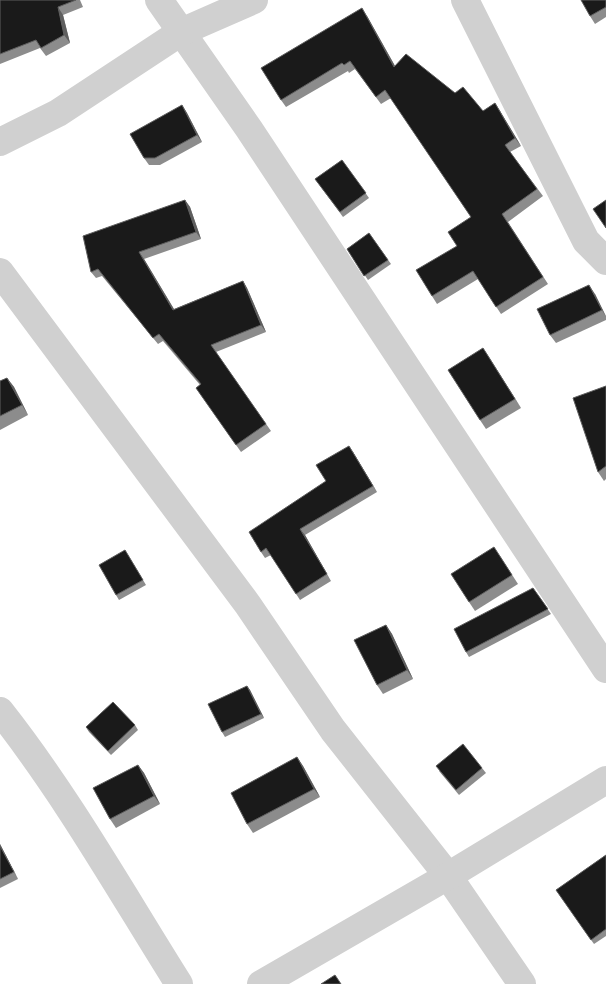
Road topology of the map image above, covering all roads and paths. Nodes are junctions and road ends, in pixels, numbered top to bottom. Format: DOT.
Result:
graph roads {
  1 [pos="159,0"];
  2 [pos="254,0"];
  3 [pos="466,0"];
  4 [pos="181,32"];
  5 [pos="0,142"];
  6 [pos="606,261"];
  7 [pos="0,272"];
  8 [pos="606,669"];
  9 [pos="0,711"];
  10 [pos="606,780"];
  11 [pos="448,876"];
  12 [pos="179,984"];
  13 [pos="262,984"];
  14 [pos="522,984"];
  1 -- 4 [label="street"];
  2 -- 4 [label="street"];
  3 -- 6 [label="street"];
  4 -- 5 [label="street"];
  4 -- 8 [label="street"];
  7 -- 11 [label="street"];
  9 -- 12 [label="street"];
  10 -- 11 [label="street"];
  11 -- 13 [label="street"];
  11 -- 14 [label="street"];
}
